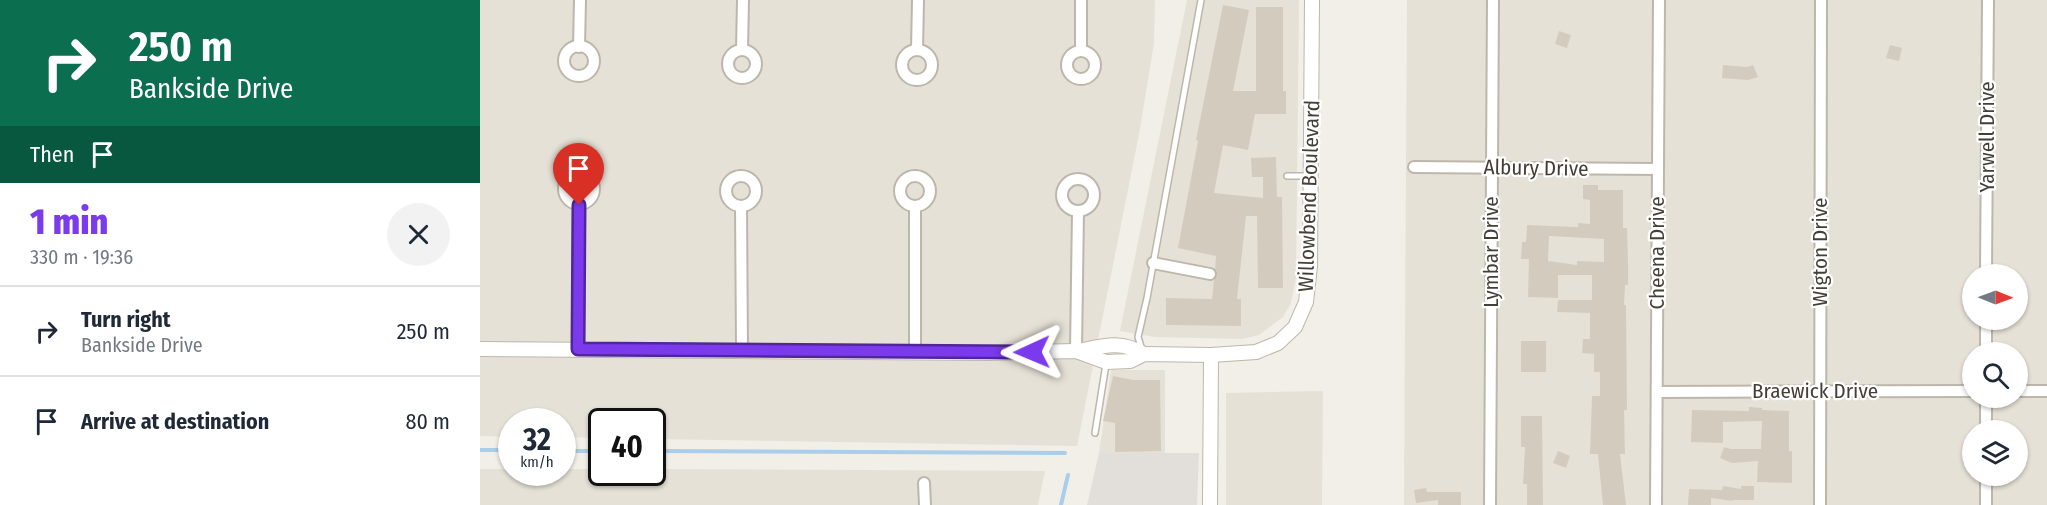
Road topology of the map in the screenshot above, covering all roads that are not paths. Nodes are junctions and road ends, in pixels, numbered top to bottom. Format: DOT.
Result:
graph roads {
  1 [pos="579,0"];
  2 [pos="743,0"];
  3 [pos="918,0"];
  4 [pos="1081,0"];
  5 [pos="1201,0"];
  6 [pos="1312,0"];
  7 [pos="1493,0"];
  8 [pos="1659,0"];
  9 [pos="1821,0"];
  10 [pos="1988,0"];
  11 [pos="579,46"];
  12 [pos="742,50"];
  13 [pos="917,50"];
  14 [pos="1081,51"];
  15 [pos="1414,166"];
  16 [pos="1492,167"];
  17 [pos="1658,169"];
  18 [pos="1287,176"];
  19 [pos="1311,176"];
  20 [pos="579,205"];
  21 [pos="741,206"];
  22 [pos="915,206"];
  23 [pos="1078,211"];
  24 [pos="1153,263"];
  25 [pos="1986,264"];
  26 [pos="1210,274"];
  27 [pos="480,348"];
  28 [pos="578,349"];
  29 [pos="742,350"];
  30 [pos="915,351"];
  31 [pos="1076,351"];
  32 [pos="1144,354"];
  33 [pos="1211,355"];
  34 [pos="1106,362"];
  35 [pos="1820,391"];
  36 [pos="1962,391"];
  37 [pos="2028,391"];
  38 [pos="2047,391"];
  39 [pos="1657,392"];
  40 [pos="1095,433"];
  41 [pos="924,483"];
  42 [pos="1986,486"];
  43 [pos="924,505"];
  44 [pos="1210,505"];
  45 [pos="1490,505"];
  46 [pos="1656,505"];
  47 [pos="1820,505"];
  48 [pos="1986,505"];
  1 -- 11 [label="street"];
  2 -- 12 [label="street"];
  3 -- 13 [label="street"];
  4 -- 14 [label="street"];
  5 -- 24 [label="lane"];
  6 -- 19 [label="street, Willowbend Boulevard"];
  7 -- 16 [label="street, Lymbar Drive"];
  8 -- 17 [label="street, Cheena Drive"];
  9 -- 35 [label="street, Wigton Drive"];
  10 -- 25 [label="street, Yarwell Drive"];
  15 -- 16 [label="street, Albury Drive"];
  16 -- 17 [label="street, Albury Drive"];
  16 -- 45 [label="street, Lymbar Drive"];
  17 -- 39 [label="street, Cheena Drive"];
  18 -- 19 [label="lane"];
  19 -- 33 [label="street, Willowbend Boulevard"];
  20 -- 28 [label="street"];
  21 -- 29 [label="street"];
  22 -- 30 [label="street"];
  23 -- 31 [label="street"];
  24 -- 26 [label="street"];
  24 -- 32 [label="lane"];
  27 -- 28 [label="street"];
  28 -- 29 [label="street"];
  29 -- 30 [label="street"];
  30 -- 31 [label="street"];
  31 -- 32 [label="street"];
  31 -- 34 [label="street"];
  32 -- 33 [label="street"];
  32 -- 34 [label="street"];
  33 -- 44 [label="street"];
  34 -- 40 [label="lane"];
  35 -- 36 [label="street, Braewick Drive"];
  35 -- 39 [label="street, Braewick Drive"];
  35 -- 47 [label="street, Wigton Drive"];
  37 -- 38 [label="street"];
  39 -- 46 [label="street, Cheena Drive"];
  41 -- 43 [label="street"];
  42 -- 48 [label="street"];
}
